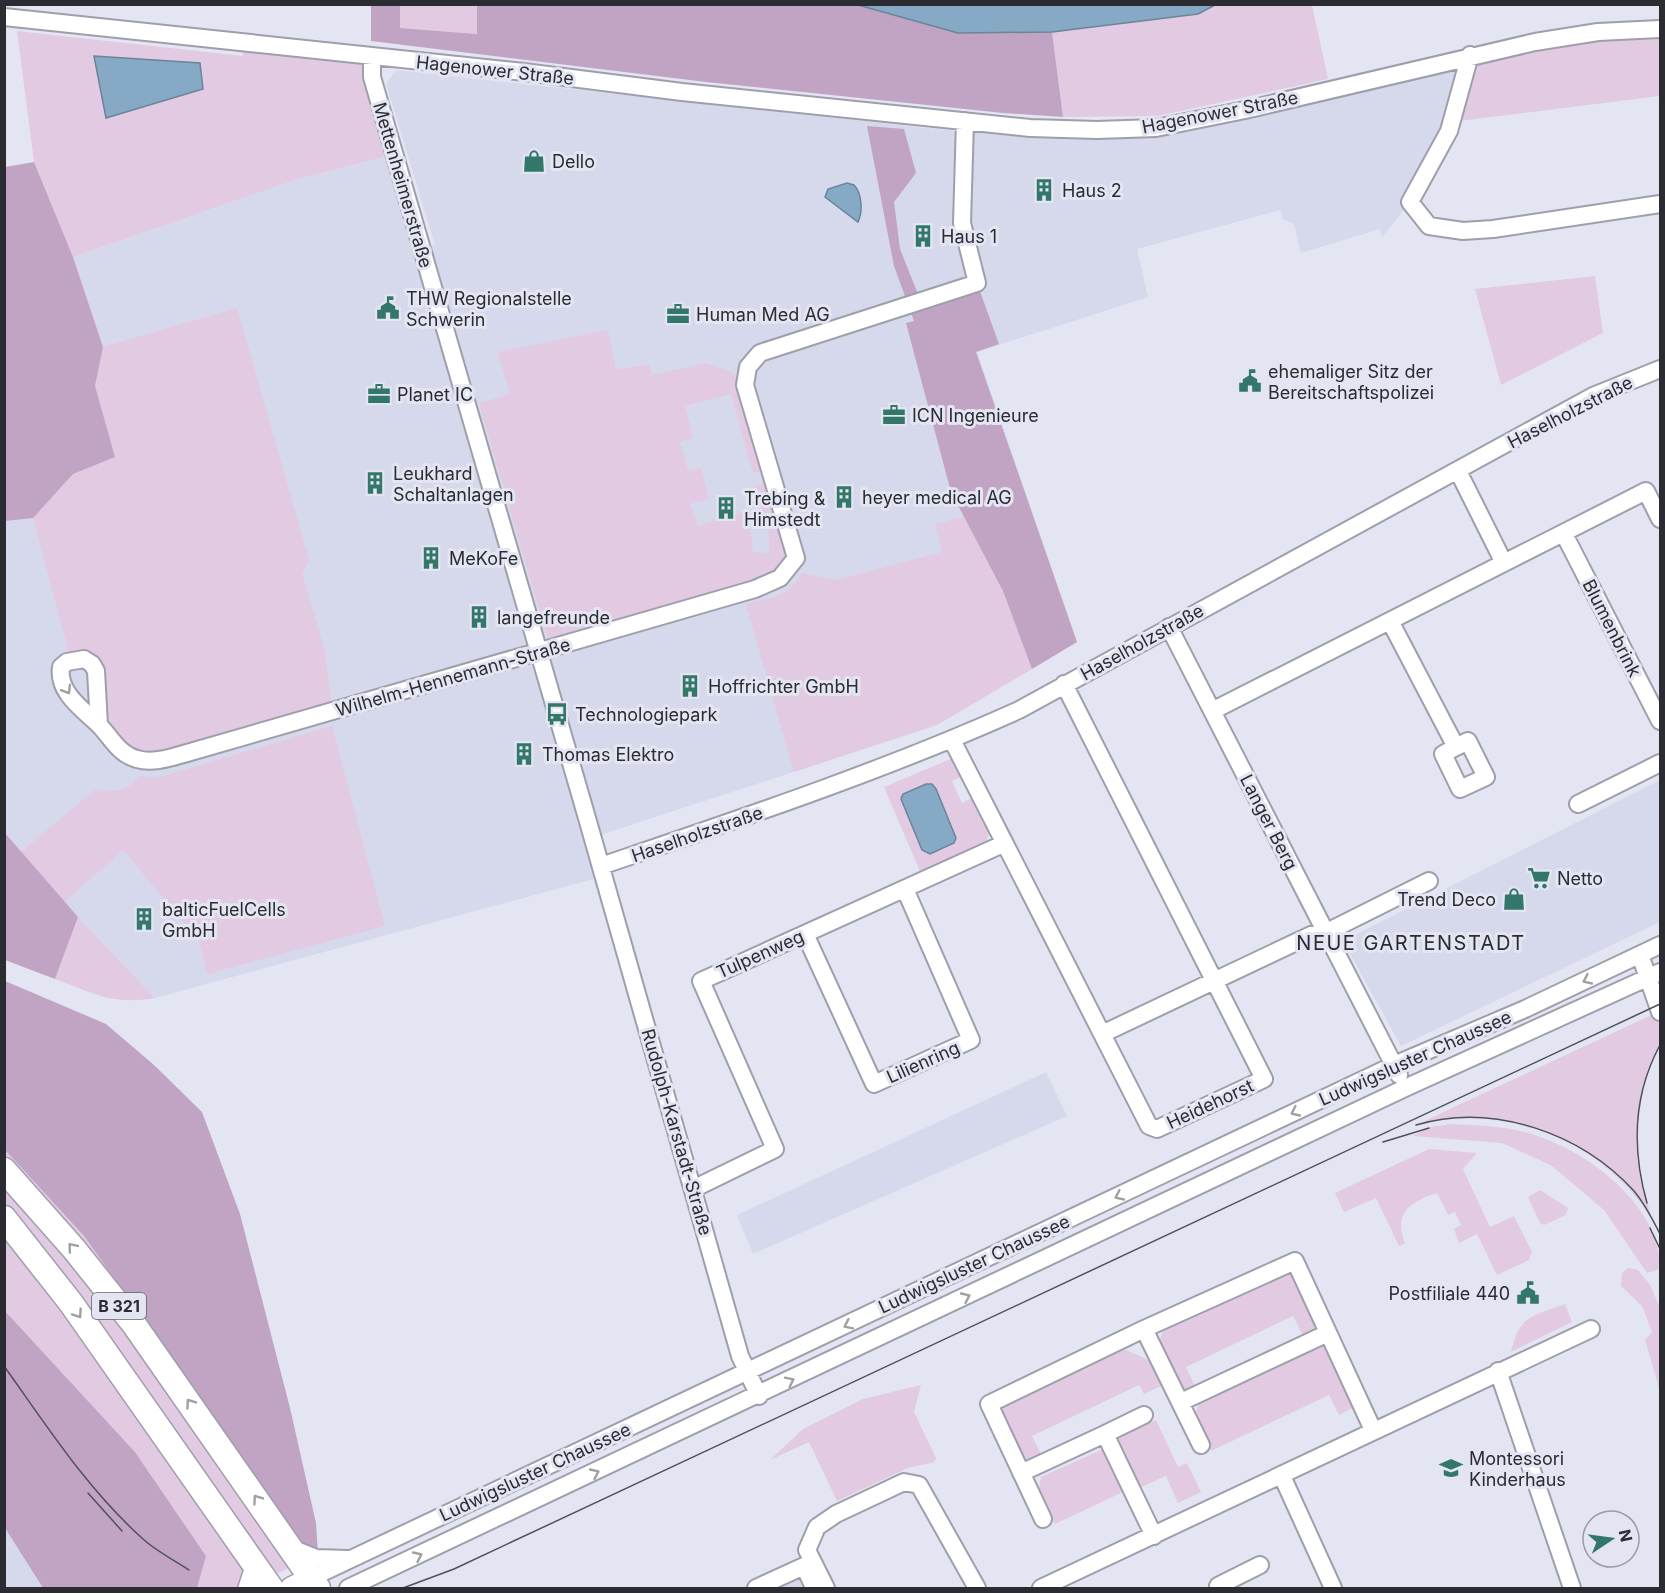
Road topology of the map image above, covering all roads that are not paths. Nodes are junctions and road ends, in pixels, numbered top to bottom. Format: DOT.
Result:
graph roads {
  1 [pos="4,16"];
  2 [pos="1660,28"];
  3 [pos="1470,55"];
  4 [pos="372,57"];
  5 [pos="965,121"];
  6 [pos="1660,204"];
  7 [pos="1660,369"];
  8 [pos="1458,471"];
  9 [pos="1660,519"];
  10 [pos="1564,534"];
  11 [pos="1504,563"];
  12 [pos="1390,621"];
  13 [pos="1169,627"];
  14 [pos="540,652"];
  15 [pos="1064,684"];
  16 [pos="1212,711"];
  17 [pos="1660,721"];
  18 [pos="99,725"];
  19 [pos="952,740"];
  20 [pos="1456,747"];
  21 [pos="1660,763"];
  22 [pos="1578,804"];
  23 [pos="1003,844"];
  24 [pos="601,866"];
  25 [pos="1429,881"];
  26 [pos="905,889"];
  27 [pos="1325,933"];
  28 [pos="805,934"];
  29 [pos="1660,945"];
  30 [pos="1640,955"];
  31 [pos="1654,975"];
  32 [pos="1215,980"];
  33 [pos="1660,1012"];
  34 [pos="1102,1034"];
  35 [pos="1394,1065"];
  36 [pos="1406,1088"];
  37 [pos="4,1170"];
  38 [pos="693,1189"];
  39 [pos="4,1218"];
  40 [pos="1144,1329"];
  41 [pos="1591,1329"];
  42 [pos="1328,1333"];
  43 [pos="1498,1371"];
  44 [pos="748,1373"];
  45 [pos="759,1396"];
  46 [pos="1181,1402"];
  47 [pos="1144,1415"];
  48 [pos="1373,1430"];
  49 [pos="1106,1434"];
  50 [pos="1200,1445"];
  51 [pos="1021,1473"];
  52 [pos="1282,1476"];
  53 [pos="1043,1519"];
  54 [pos="1154,1536"];
  55 [pos="290,1547"];
  56 [pos="354,1558"];
  57 [pos="1260,1566"];
  58 [pos="252,1578"];
  59 [pos="307,1585"];
  60 [pos="362,1585"];
  61 [pos="272,1588"];
  62 [pos="348,1588"];
  63 [pos="756,1588"];
  64 [pos="815,1588"];
  65 [pos="826,1588"];
  66 [pos="977,1588"];
  67 [pos="1041,1588"];
  68 [pos="1217,1588"];
  69 [pos="1333,1588"];
  70 [pos="1572,1588"];
  1 -- 4 [label="street, Hagenower Straße"];
  2 -- 3 [label="street, Hagenower Straße"];
  3 -- 5 [label="street, Hagenower Straße"];
  3 -- 6 [label="street"];
  4 -- 5 [label="street, Hagenower Straße"];
  4 -- 14 [label="street, Mettenheimerstraße"];
  5 -- 14 [label="street, Wilhelm-Hennemann-Straße"];
  7 -- 8 [label="street, Haselholzstraße"];
  8 -- 11 [label="street"];
  8 -- 13 [label="street, Haselholzstraße"];
  9 -- 10 [label="street"];
  10 -- 11 [label="street"];
  10 -- 17 [label="street, Blumenbrink"];
  11 -- 12 [label="street"];
  12 -- 16 [label="street"];
  12 -- 20 [label="street"];
  13 -- 15 [label="street, Haselholzstraße"];
  13 -- 16 [label="street, Langer Berg"];
  14 -- 18 [label="street, Wilhelm-Hennemann-Straße"];
  14 -- 24 [label="street, Mettenheimerstraße"];
  15 -- 19 [label="street, Haselholzstraße"];
  15 -- 32 [label="street, Heidehorst"];
  16 -- 27 [label="street, Langer Berg"];
  19 -- 23 [label="street"];
  19 -- 24 [label="street, Haselholzstraße"];
  21 -- 22 [label="street"];
  23 -- 26 [label="street, Tulpenweg"];
  23 -- 34 [label="street, Heidehorst"];
  24 -- 38 [label="street, Rudolph-Karstadt-Straße"];
  25 -- 27 [label="street"];
  26 -- 28 [label="street, Tulpenweg"];
  26 -- 28 [label="street, Lilienring"];
  27 -- 32 [label="street"];
  27 -- 35 [label="street, Langer Berg"];
  28 -- 38 [label="street, Tulpenweg"];
  29 -- 30 [label="street, Ludwigsluster Chaussee"];
  30 -- 31 [label="street"];
  30 -- 35 [label="street, Ludwigsluster Chaussee, one-way"];
  31 -- 33 [label="street"];
  31 -- 36 [label="street, Ludwigsluster Chaussee"];
  32 -- 34 [label="street"];
  32 -- 34 [label="street, Heidehorst"];
  35 -- 36 [label="street, Langer Berg"];
  35 -- 44 [label="street, Ludwigsluster Chaussee, one-way"];
  45 -- 36 [label="street, Ludwigsluster Chaussee, one-way"];
  55 -- 37 [label="highway, B 321, one-way"];
  38 -- 44 [label="street, Rudolph-Karstadt-Straße"];
  39 -- 58 [label="highway, B 321, one-way"];
  40 -- 42 [label="street"];
  40 -- 46 [label="street"];
  40 -- 51 [label="street"];
  41 -- 43 [label="street"];
  42 -- 46 [label="street"];
  42 -- 48 [label="street"];
  43 -- 48 [label="street"];
  43 -- 70 [label="street"];
  44 -- 45 [label="street, Rudolph-Karstadt-Straße"];
  44 -- 56 [label="street, Ludwigsluster Chaussee"];
  60 -- 45 [label="street, Ludwigsluster Chaussee, one-way"];
  46 -- 50 [label="street"];
  47 -- 49 [label="street"];
  48 -- 52 [label="street"];
  49 -- 51 [label="street"];
  49 -- 54 [label="street"];
  51 -- 53 [label="street"];
  52 -- 54 [label="street"];
  52 -- 69 [label="street"];
  54 -- 67 [label="street"];
  55 -- 56 [label="street"];
  55 -- 59 [label="highway, B 321"];
  56 -- 59 [label="street, Ludwigsluster Chaussee"];
  57 -- 68 [label="street"];
  58 -- 61 [label="highway, B 321"];
  60 -- 62 [label="street, Ludwigsluster Chaussee"];
  63 -- 64 [label="street"];
  65 -- 66 [label="street"];
}
